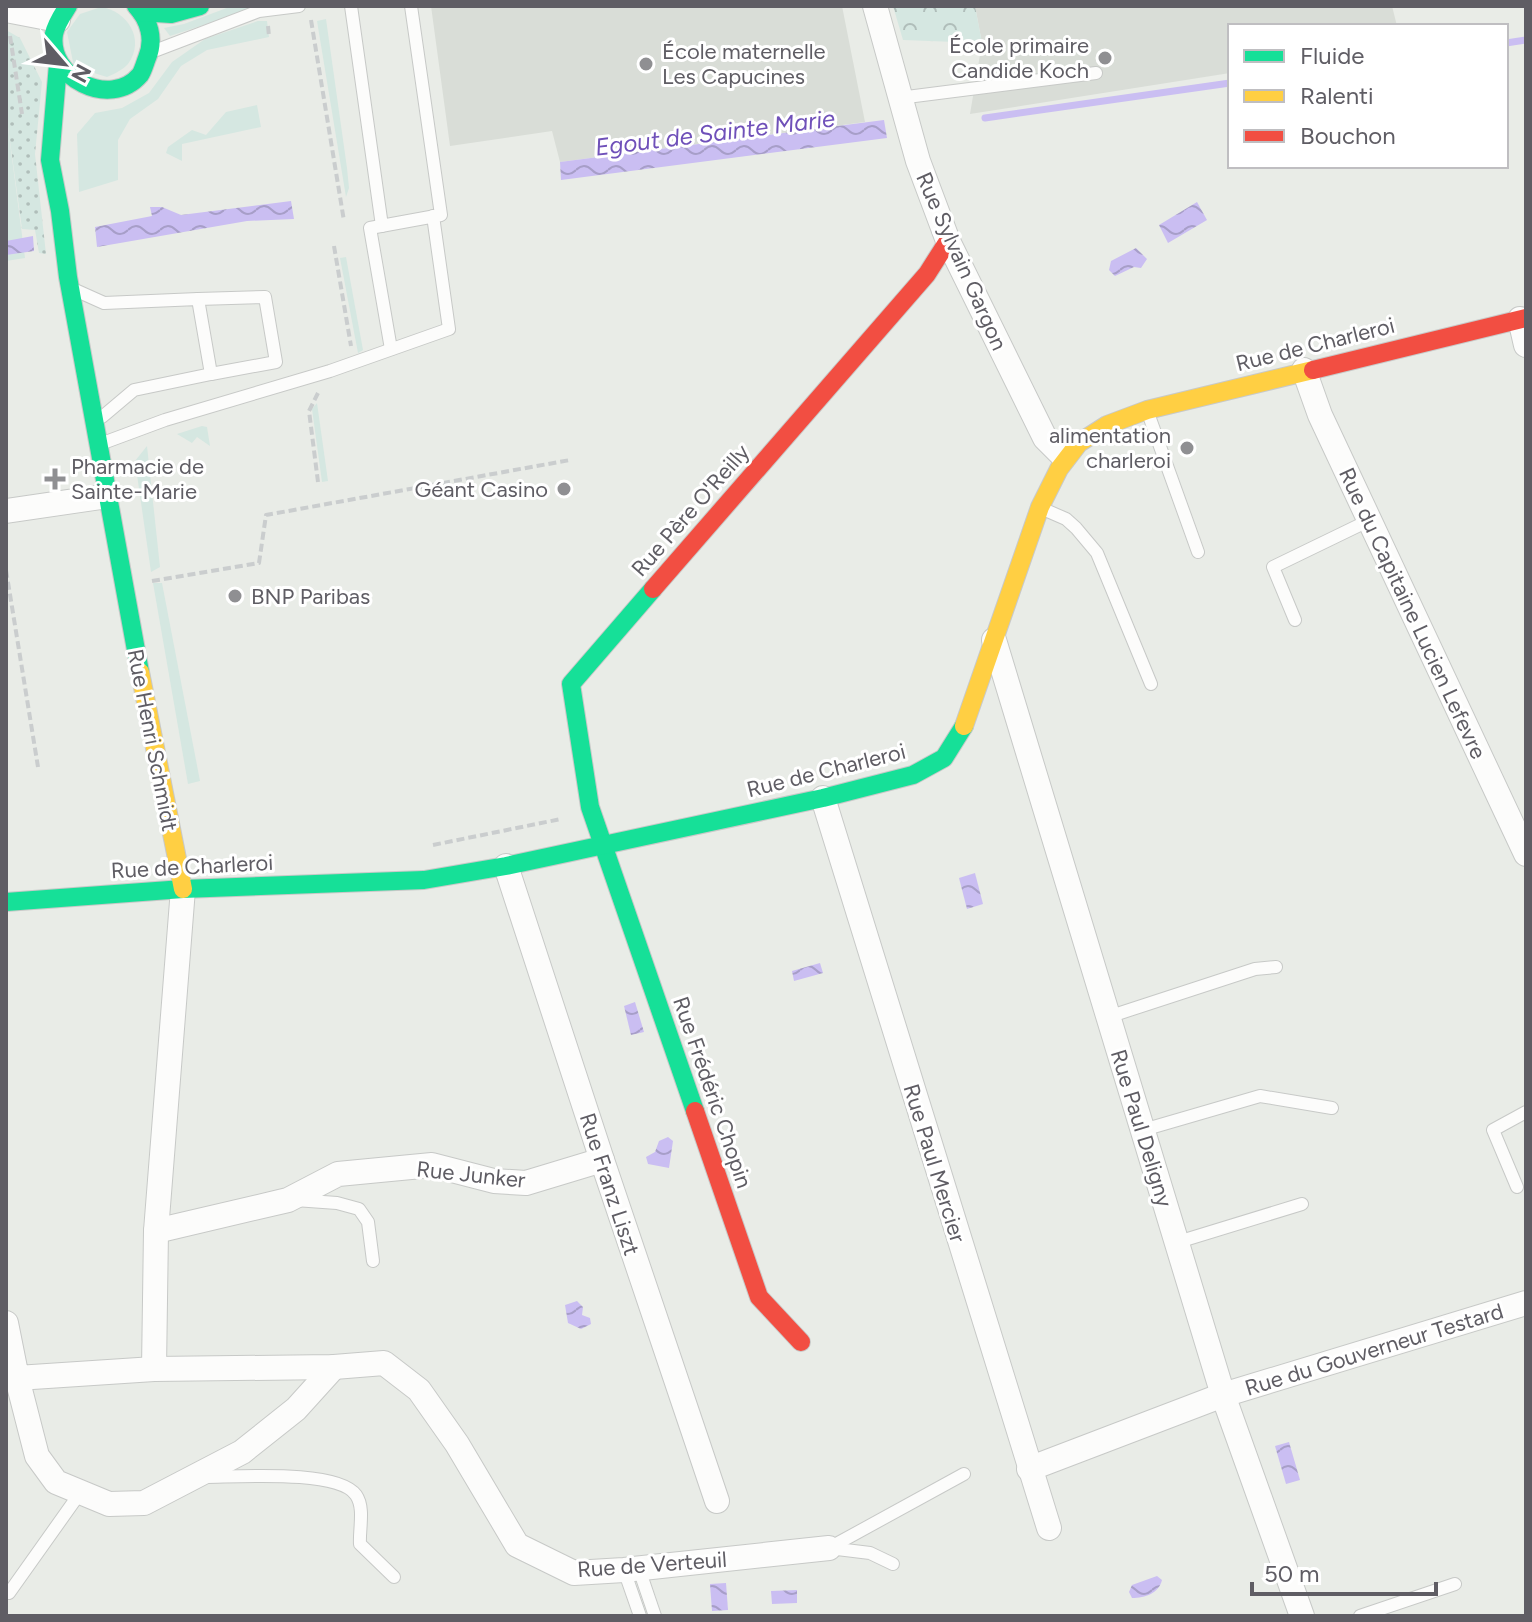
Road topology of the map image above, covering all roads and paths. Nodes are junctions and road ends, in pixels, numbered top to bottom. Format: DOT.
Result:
graph roads {
  1 [pos="200,6"];
  2 [pos="299,6"];
  3 [pos="351,6"];
  4 [pos="411,6"];
  5 [pos="875,6"];
  6 [pos="139,9"];
  7 [pos="63,13"];
  8 [pos="7,18"];
  9 [pos="311,20"];
  10 [pos="150,53"];
  11 [pos="58,64"];
  12 [pos="1096,73"];
  13 [pos="125,85"];
  14 [pos="901,103"];
  15 [pos="87,106"];
  16 [pos="24,127"];
  17 [pos="71,129"];
  18 [pos="60,211"];
  19 [pos="437,216"];
  20 [pos="344,221"];
  21 [pos="382,226"];
  22 [pos="948,241"];
  23 [pos="334,246"];
  24 [pos="69,282"];
  25 [pos="198,299"];
  26 [pos="1523,318"];
  27 [pos="1526,345"];
  28 [pos="391,349"];
  29 [pos="352,352"];
  30 [pos="1304,370"];
  31 [pos="211,374"];
  32 [pos="326,388"];
  33 [pos="1147,410"];
  34 [pos="96,421"];
  35 [pos="100,444"];
  36 [pos="1064,457"];
  37 [pos="570,460"];
  38 [pos="318,482"];
  39 [pos="108,496"];
  40 [pos="1040,507"];
  41 [pos="6,511"];
  42 [pos="1370,520"];
  43 [pos="1198,552"];
  44 [pos="6,570"];
  45 [pos="146,582"];
  46 [pos="1295,620"];
  47 [pos="994,637"];
  48 [pos="1151,684"];
  49 [pos="38,767"];
  50 [pos="823,798"];
  51 [pos="571,818"];
  52 [pos="602,844"];
  53 [pos="430,846"];
  54 [pos="1526,854"];
  55 [pos="506,866"];
  56 [pos="183,889"];
  57 [pos="6,902"];
  58 [pos="1276,967"];
  59 [pos="1108,1017"];
  60 [pos="1332,1108"];
  61 [pos="1526,1112"];
  62 [pos="1143,1130"];
  63 [pos="602,1160"];
  64 [pos="1517,1187"];
  65 [pos="288,1200"];
  66 [pos="1302,1204"];
  67 [pos="156,1231"];
  68 [pos="1178,1242"];
  69 [pos="373,1261"];
  70 [pos="1526,1303"];
  71 [pos="6,1323"];
  72 [pos="801,1342"];
  73 [pos="334,1367"];
  74 [pos="154,1369"];
  75 [pos="17,1378"];
  76 [pos="1223,1395"];
  77 [pos="1029,1469"];
  78 [pos="964,1474"];
  79 [pos="193,1477"];
  80 [pos="80,1493"];
  81 [pos="717,1501"];
  82 [pos="1049,1528"];
  83 [pos="829,1548"];
  84 [pos="893,1564"];
  85 [pos="631,1569"];
  86 [pos="394,1577"];
  87 [pos="1455,1584"];
  88 [pos="9,1593"];
  89 [pos="640,1616"];
  90 [pos="655,1616"];
  91 [pos="1302,1616"];
  92 [pos="1360,1616"];
  1 -- 6 [label="street"];
  2 -- 10 [label="lane"];
  3 -- 21 [label="lane"];
  4 -- 19 [label="lane"];
  5 -- 14 [label="street, Rue Sylvain Gargon"];
  6 -- 10 [label="street"];
  7 -- 8 [label="street"];
  7 -- 11 [label="street, Rue Henri Schmidt"];
  8 -- 16 [label="path"];
  9 -- 20 [label="path"];
  10 -- 13 [label="street"];
  11 -- 13 [label="street"];
  11 -- 18 [label="street, Rue Henri Schmidt"];
  12 -- 14 [label="lane"];
  13 -- 15 [label="street"];
  14 -- 22 [label="street, Rue Sylvain Gargon"];
  17 -- 18 [label="street, Rue Henri Schmidt"];
  18 -- 24 [label="street, Rue Henri Schmidt"];
  19 -- 21 [label="lane"];
  19 -- 28 [label="lane"];
  21 -- 28 [label="lane"];
  22 -- 36 [label="street, Rue Sylvain Gargon"];
  22 -- 52 [label="street, Rue Père O'Reilly"];
  23 -- 29 [label="path"];
  24 -- 25 [label="lane"];
  24 -- 34 [label="street, Rue Henri Schmidt"];
  25 -- 31 [label="lane"];
  25 -- 31 [label="lane"];
  26 -- 27 [label="street"];
  26 -- 30 [label="street, Rue de Charleroi"];
  28 -- 35 [label="lane"];
  30 -- 33 [label="street, Rue de Charleroi"];
  30 -- 42 [label="street, Rue du Capitaine Lucien Lefevre"];
  31 -- 34 [label="lane"];
  32 -- 38 [label="path"];
  33 -- 36 [label="street, Rue de Charleroi"];
  33 -- 43 [label="lane"];
  34 -- 35 [label="street, Rue Henri Schmidt"];
  35 -- 39 [label="street, Rue Henri Schmidt"];
  36 -- 40 [label="street, Rue de Charleroi"];
  37 -- 45 [label="path"];
  39 -- 41 [label="street"];
  39 -- 56 [label="street, Rue Henri Schmidt"];
  40 -- 47 [label="street, Rue de Charleroi"];
  40 -- 48 [label="lane"];
  42 -- 46 [label="lane"];
  42 -- 54 [label="street, Rue du Capitaine Lucien Lefevre"];
  44 -- 49 [label="path"];
  47 -- 50 [label="street, Rue de Charleroi"];
  47 -- 59 [label="street, Rue Paul Deligny"];
  50 -- 52 [label="street, Rue de Charleroi"];
  50 -- 77 [label="street, Rue Paul Mercier"];
  51 -- 53 [label="path"];
  52 -- 55 [label="street, Rue de Charleroi"];
  52 -- 72 [label="street, Rue Frédéric Chopin"];
  55 -- 56 [label="street, Rue de Charleroi"];
  55 -- 63 [label="street, Rue Franz Liszt"];
  56 -- 57 [label="street, Rue de Charleroi"];
  56 -- 67 [label="street, Rue Henri Schmidt"];
  58 -- 59 [label="lane"];
  59 -- 62 [label="street, Rue Paul Deligny"];
  60 -- 62 [label="lane"];
  61 -- 64 [label="lane"];
  62 -- 68 [label="street, Rue Paul Deligny"];
  63 -- 65 [label="street, Rue Junker"];
  63 -- 81 [label="street, Rue Franz Liszt"];
  65 -- 67 [label="street, Rue Junker"];
  65 -- 69 [label="lane"];
  66 -- 68 [label="lane"];
  67 -- 74 [label="street, Rue Henri Schmidt"];
  68 -- 76 [label="street, Rue Paul Deligny"];
  70 -- 76 [label="street, Rue du Gouverneur Testard"];
  71 -- 75 [label="street"];
  73 -- 74 [label="street, Rue de Verteuil"];
  73 -- 79 [label="street"];
  73 -- 85 [label="street, Rue de Verteuil"];
  74 -- 75 [label="street, Rue de Verteuil"];
  75 -- 80 [label="street"];
  76 -- 77 [label="street, Rue du Gouverneur Testard"];
  76 -- 91 [label="street, Rue Paul Deligny"];
  77 -- 82 [label="street, Rue Paul Mercier"];
  78 -- 83 [label="lane"];
  79 -- 80 [label="street"];
  79 -- 86 [label="lane"];
  80 -- 88 [label="lane"];
  83 -- 84 [label="lane"];
  83 -- 85 [label="street, Rue de Verteuil"];
  85 -- 89 [label="lane"];
  85 -- 90 [label="lane"];
  87 -- 92 [label="lane"];
}
